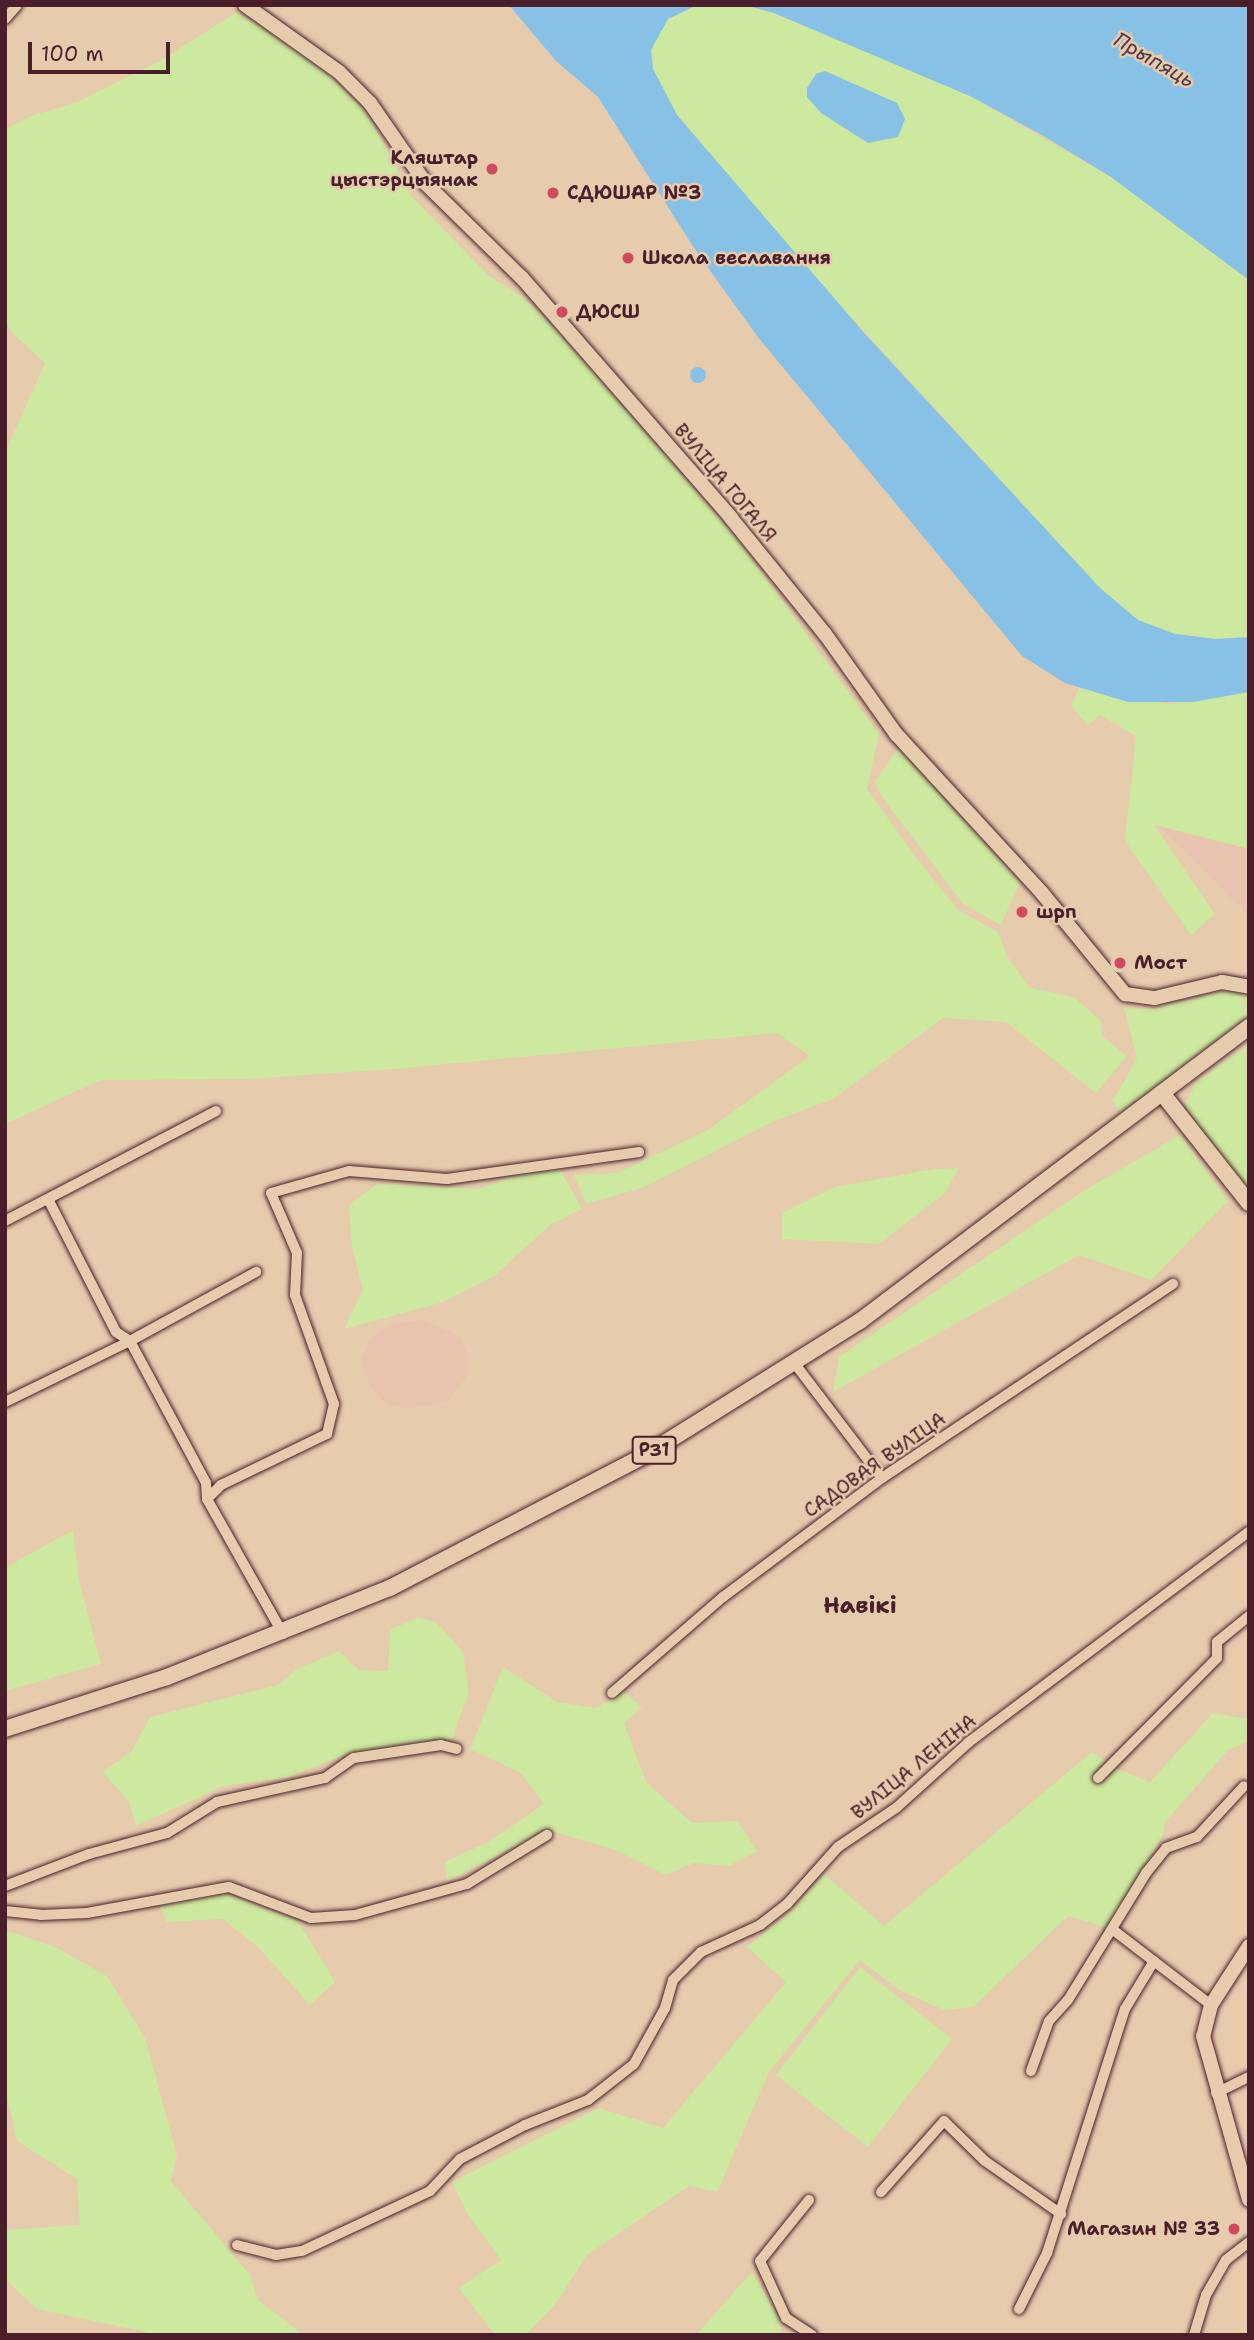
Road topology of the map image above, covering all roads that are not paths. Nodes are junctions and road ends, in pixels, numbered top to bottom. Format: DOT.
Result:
graph roads {
  1 [pos="18,5"];
  2 [pos="245,5"];
  3 [pos="5,19"];
  4 [pos="1249,987"];
  5 [pos="1249,1027"];
  6 [pos="1162,1093"];
  7 [pos="216,1111"];
  8 [pos="639,1152"];
  9 [pos="48,1201"];
  10 [pos="1249,1203"];
  11 [pos="5,1221"];
  12 [pos="256,1272"];
  13 [pos="1173,1284"];
  14 [pos="130,1341"];
  15 [pos="795,1364"];
  16 [pos="5,1402"];
  17 [pos="881,1478"];
  18 [pos="207,1499"];
  19 [pos="1249,1532"];
  20 [pos="1249,1616"];
  21 [pos="283,1634"];
  22 [pos="612,1693"];
  23 [pos="5,1729"];
  24 [pos="457,1749"];
  25 [pos="1098,1778"];
  26 [pos="1244,1786"];
  27 [pos="547,1835"];
  28 [pos="5,1886"];
  29 [pos="5,1911"];
  30 [pos="1112,1929"];
  31 [pos="1249,1947"];
  32 [pos="1154,1961"];
  33 [pos="1211,2005"];
  34 [pos="1031,2071"];
  35 [pos="1249,2077"];
  36 [pos="1216,2093"];
  37 [pos="881,2192"];
  38 [pos="809,2200"];
  39 [pos="1249,2200"];
  40 [pos="1061,2214"];
  41 [pos="1249,2242"];
  42 [pos="237,2245"];
  43 [pos="1019,2309"];
  44 [pos="812,2335"];
  45 [pos="1194,2335"];
  1 -- 3 [label="street"];
  2 -- 4 [label="street, ВУЛІЦА ГОГАЛЯ"];
  5 -- 6 [label="main road, Р31"];
  6 -- 10 [label="main road"];
  6 -- 15 [label="main road, Р31"];
  7 -- 9 [label="street"];
  8 -- 18 [label="street"];
  9 -- 11 [label="street"];
  9 -- 14 [label="street"];
  12 -- 14 [label="street"];
  13 -- 17 [label="street, САДОВАЯ ВУЛІЦА"];
  14 -- 16 [label="street"];
  14 -- 18 [label="street"];
  15 -- 17 [label="street"];
  15 -- 21 [label="main road, Р31"];
  17 -- 22 [label="street, САДОВАЯ ВУЛІЦА"];
  18 -- 21 [label="street"];
  19 -- 42 [label="street, ВУЛІЦА ЛЕНІНА"];
  20 -- 25 [label="street"];
  21 -- 23 [label="main road, Р31"];
  24 -- 28 [label="street"];
  26 -- 30 [label="street"];
  27 -- 29 [label="street"];
  30 -- 32 [label="street"];
  30 -- 34 [label="street"];
  31 -- 33 [label="street"];
  32 -- 33 [label="street"];
  32 -- 40 [label="street"];
  33 -- 36 [label="street"];
  35 -- 36 [label="street"];
  36 -- 39 [label="street"];
  37 -- 40 [label="street"];
  38 -- 44 [label="street"];
  40 -- 43 [label="street"];
  41 -- 45 [label="street"];
}
